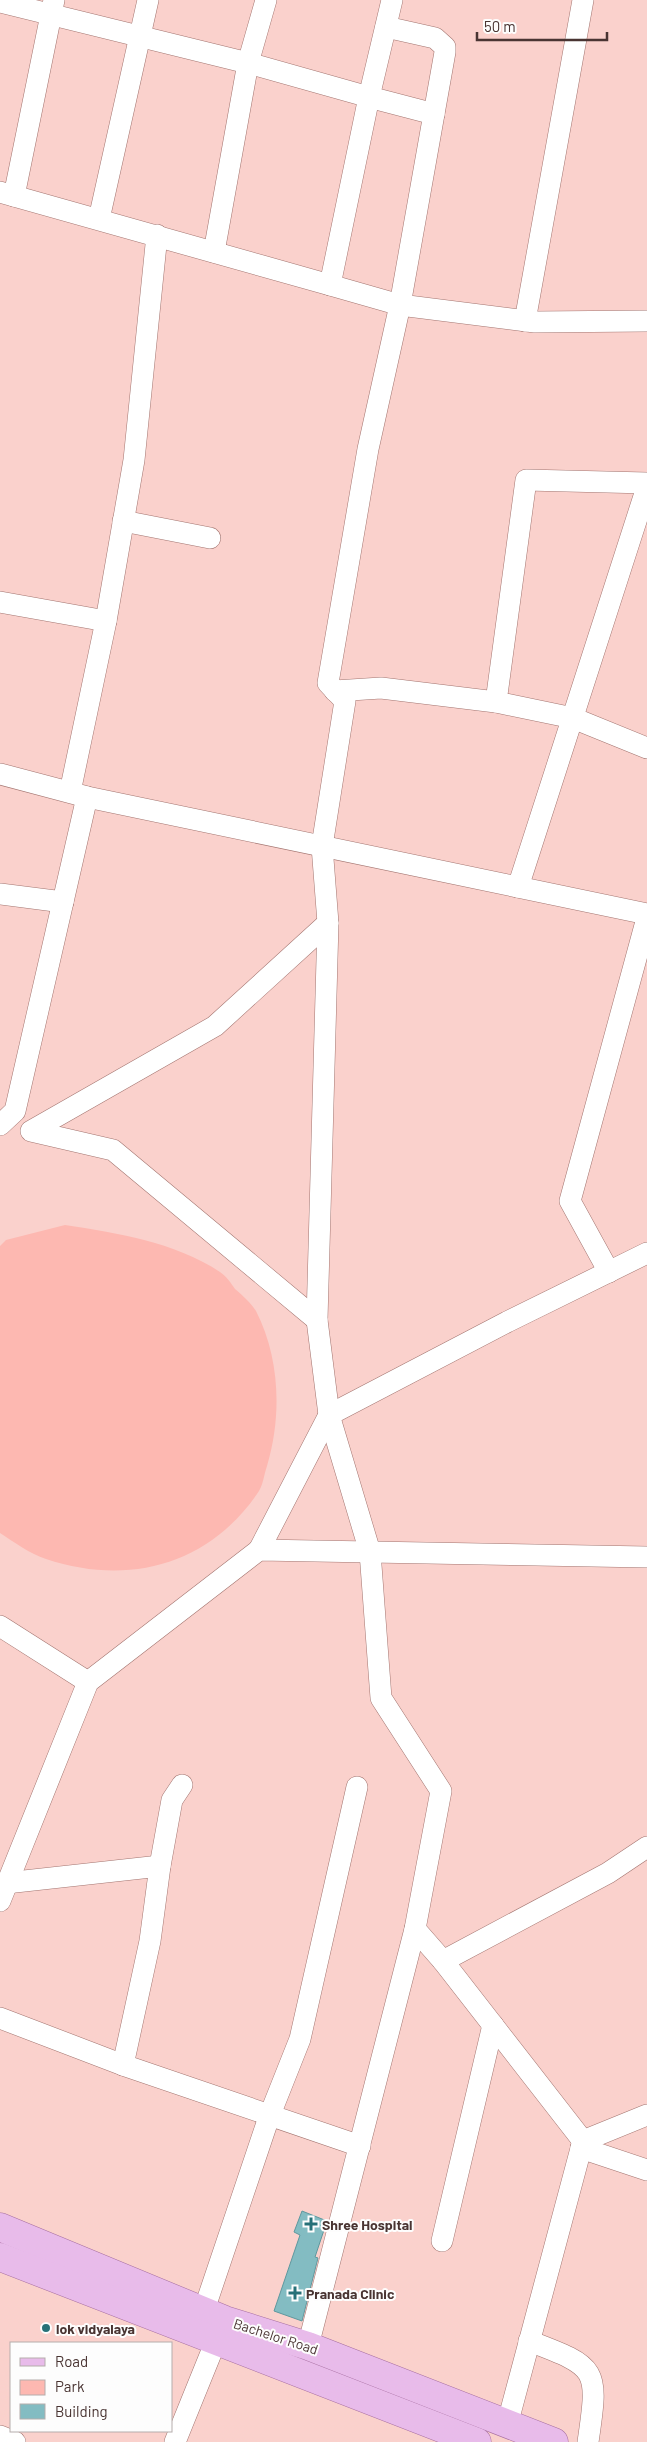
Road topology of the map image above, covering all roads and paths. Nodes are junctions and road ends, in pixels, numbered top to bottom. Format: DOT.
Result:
graph roads {
  1 [pos="148,0"];
  2 [pos="266,0"];
  3 [pos="392,0"];
  4 [pos="583,0"];
  5 [pos="0,2"];
  6 [pos="52,8"];
  7 [pos="386,28"];
  8 [pos="140,37"];
  9 [pos="248,63"];
  10 [pos="369,97"];
  11 [pos="434,114"];
  12 [pos="7,194"];
  13 [pos="99,219"];
  14 [pos="157,235"];
  15 [pos="214,252"];
  16 [pos="330,285"];
  17 [pos="400,305"];
  18 [pos="525,321"];
  19 [pos="647,321"];
  20 [pos="647,485"];
  21 [pos="123,521"];
  22 [pos="210,538"];
  23 [pos="0,602"];
  24 [pos="106,621"];
  25 [pos="335,691"];
  26 [pos="496,702"];
  27 [pos="573,718"];
  28 [pos="647,748"];
  29 [pos="0,774"];
  30 [pos="78,795"];
  31 [pos="322,846"];
  32 [pos="518,887"];
  33 [pos="0,894"];
  34 [pos="63,902"];
  35 [pos="647,914"];
  36 [pos="647,918"];
  37 [pos="328,923"];
  38 [pos="5,1121"];
  39 [pos="647,1254"];
  40 [pos="609,1272"];
  41 [pos="317,1320"];
  42 [pos="329,1415"];
  43 [pos="259,1550"];
  44 [pos="370,1552"];
  45 [pos="647,1557"];
  46 [pos="0,1626"];
  47 [pos="88,1682"];
  48 [pos="182,1784"];
  49 [pos="357,1787"];
  50 [pos="647,1847"];
  51 [pos="160,1866"];
  52 [pos="3,1892"];
  53 [pos="415,1929"];
  54 [pos="443,1961"];
  55 [pos="0,2018"];
  56 [pos="493,2025"];
  57 [pos="123,2065"];
  58 [pos="647,2114"];
  59 [pos="268,2117"];
  60 [pos="582,2144"];
  61 [pos="360,2146"];
  62 [pos="647,2170"];
  63 [pos="0,2226"];
  64 [pos="442,2241"];
  65 [pos="0,2256"];
  66 [pos="215,2323"];
  67 [pos="529,2341"];
  68 [pos="308,2346"];
  69 [pos="507,2424"];
  70 [pos="0,2436"];
  71 [pos="544,2440"];
  72 [pos="15,2442"];
  73 [pos="175,2442"];
  74 [pos="476,2442"];
  75 [pos="588,2442"];
  1 -- 8 [label="street"];
  2 -- 9 [label="street"];
  3 -- 7 [label="street"];
  4 -- 18 [label="street"];
  5 -- 6 [label="street"];
  6 -- 8 [label="street"];
  6 -- 12 [label="street"];
  7 -- 10 [label="street"];
  7 -- 11 [label="street"];
  8 -- 9 [label="street"];
  8 -- 13 [label="street"];
  9 -- 10 [label="street"];
  9 -- 15 [label="street"];
  10 -- 11 [label="street"];
  10 -- 16 [label="street"];
  11 -- 17 [label="street"];
  12 -- 13 [label="street"];
  13 -- 14 [label="street"];
  14 -- 15 [label="street"];
  14 -- 21 [label="street"];
  15 -- 16 [label="street"];
  16 -- 17 [label="street"];
  17 -- 18 [label="street"];
  17 -- 25 [label="street"];
  18 -- 19 [label="street"];
  20 -- 26 [label="street"];
  20 -- 27 [label="street"];
  21 -- 22 [label="street"];
  21 -- 24 [label="street"];
  23 -- 24 [label="street"];
  24 -- 30 [label="street"];
  25 -- 26 [label="street"];
  25 -- 31 [label="street"];
  26 -- 27 [label="street"];
  27 -- 28 [label="street"];
  27 -- 32 [label="street"];
  29 -- 30 [label="street"];
  30 -- 31 [label="street"];
  30 -- 34 [label="street"];
  31 -- 32 [label="street"];
  31 -- 37 [label="street"];
  32 -- 35 [label="street"];
  33 -- 34 [label="street"];
  34 -- 38 [label="street"];
  36 -- 40 [label="street"];
  37 -- 41 [label="street"];
  37 -- 41 [label="street"];
  39 -- 40 [label="street"];
  40 -- 42 [label="street"];
  41 -- 42 [label="street"];
  42 -- 43 [label="street"];
  42 -- 44 [label="street"];
  43 -- 44 [label="street"];
  43 -- 47 [label="street"];
  44 -- 45 [label="street"];
  44 -- 53 [label="street"];
  46 -- 47 [label="street"];
  47 -- 52 [label="street"];
  48 -- 51 [label="street"];
  49 -- 59 [label="street"];
  50 -- 54 [label="street"];
  51 -- 52 [label="street"];
  51 -- 57 [label="street"];
  53 -- 54 [label="street"];
  53 -- 61 [label="street"];
  54 -- 56 [label="street"];
  55 -- 57 [label="street"];
  56 -- 60 [label="street"];
  56 -- 64 [label="street"];
  57 -- 59 [label="street"];
  58 -- 60 [label="street"];
  59 -- 61 [label="street"];
  59 -- 66 [label="street"];
  60 -- 62 [label="street"];
  60 -- 67 [label="street"];
  61 -- 68 [label="street"];
  63 -- 66 [label="main road, Bachelor Road"];
  65 -- 66 [label="main road, Bachelor Road"];
  66 -- 68 [label="main road, Bachelor Road"];
  66 -- 73 [label="street"];
  66 -- 74 [label="main road, Bachelor Road"];
  67 -- 69 [label="street"];
  67 -- 75 [label="street"];
  68 -- 69 [label="main road, Bachelor Road"];
  69 -- 71 [label="main road, Bachelor Road"];
  70 -- 72 [label="street"];
}
